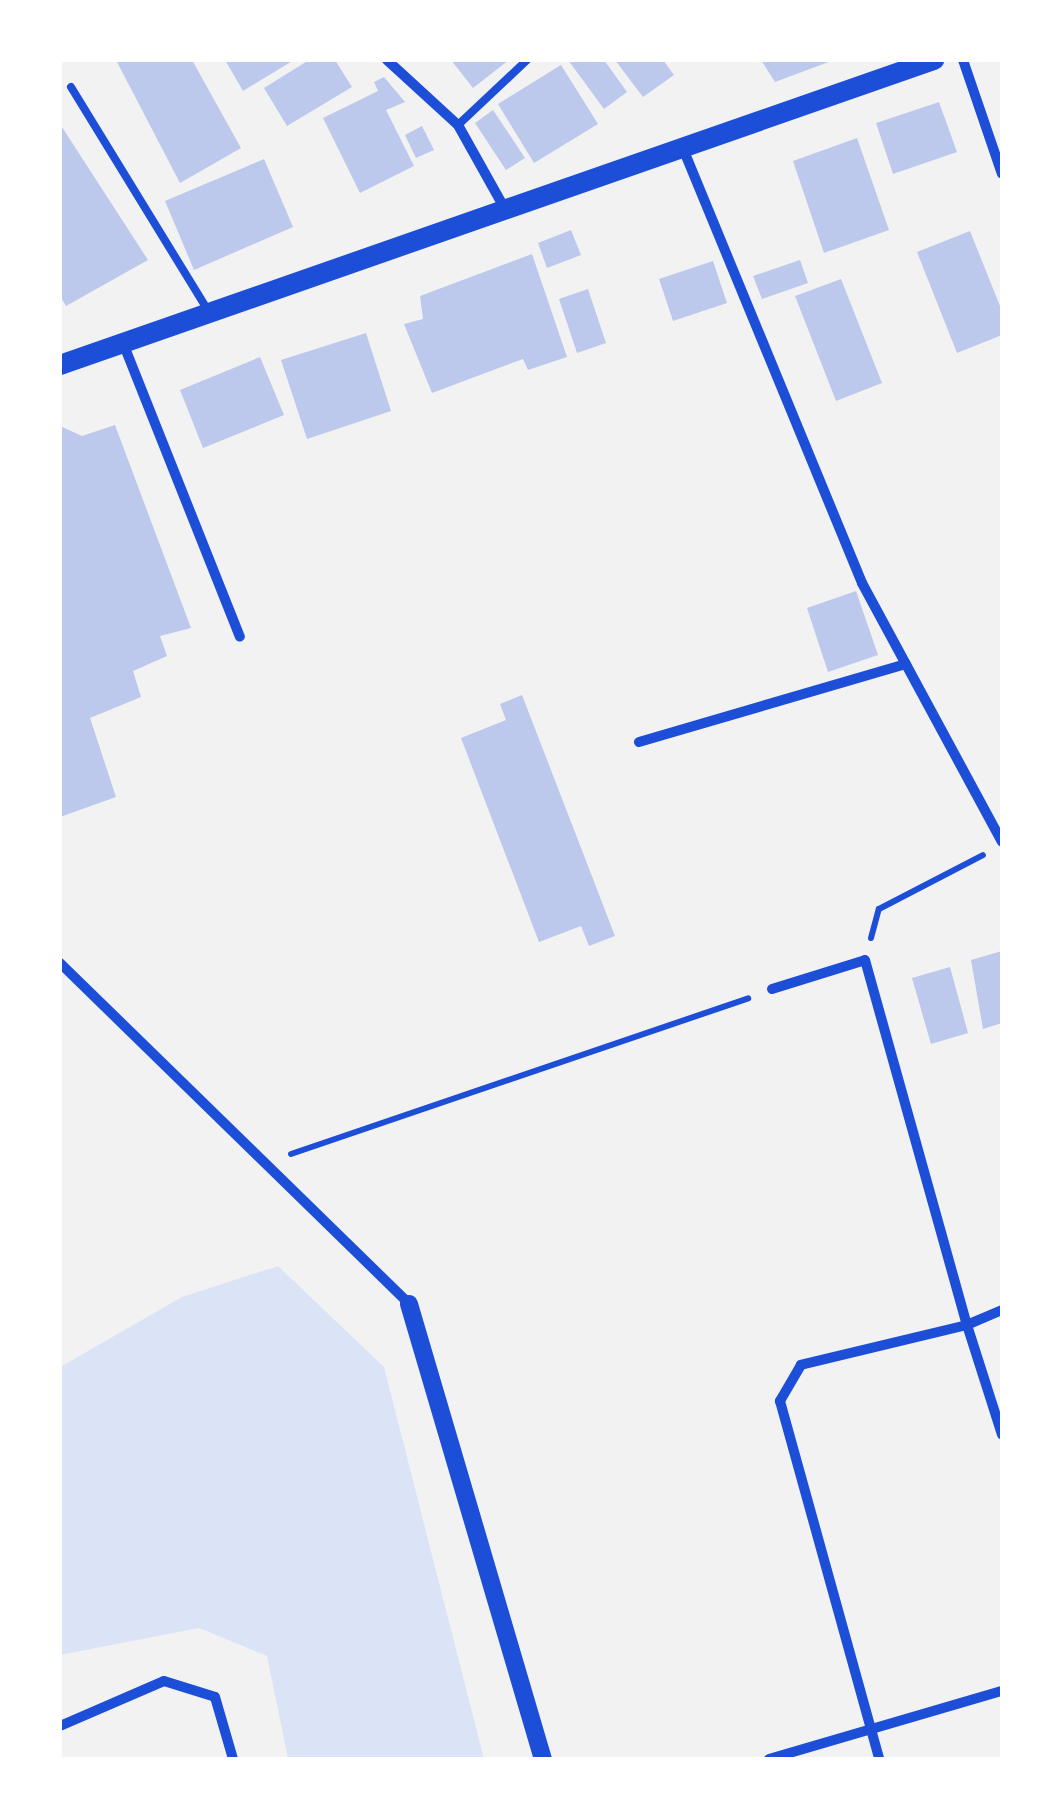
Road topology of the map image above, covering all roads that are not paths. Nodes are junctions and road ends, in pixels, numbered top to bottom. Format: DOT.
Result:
graph roads {
  1 [pos="387,60"];
  2 [pos="526,60"];
  3 [pos="963,60"];
  4 [pos="923,62"];
  5 [pos="71,87"];
  6 [pos="458,125"];
  7 [pos="684,151"];
  8 [pos="1002,174"];
  9 [pos="506,210"];
  10 [pos="209,313"];
  11 [pos="123,343"];
  12 [pos="60,364"];
  13 [pos="240,637"];
  14 [pos="906,664"];
  15 [pos="639,742"];
  16 [pos="1002,843"];
  17 [pos="60,963"];
  18 [pos="772,989"];
  19 [pos="409,1304"];
  20 [pos="1002,1310"];
  21 [pos="967,1326"];
  22 [pos="1002,1435"];
  23 [pos="1002,1691"];
  24 [pos="60,1726"];
  25 [pos="871,1730"];
  26 [pos="233,1759"];
  27 [pos="543,1759"];
  28 [pos="769,1759"];
  29 [pos="879,1759"];
  1 -- 6 [label="street"];
  2 -- 6 [label="lane"];
  3 -- 8 [label="street"];
  4 -- 7 [label="main road"];
  5 -- 10 [label="lane"];
  6 -- 9 [label="street"];
  7 -- 9 [label="main road"];
  7 -- 14 [label="street"];
  9 -- 10 [label="main road"];
  10 -- 11 [label="main road"];
  11 -- 12 [label="main road"];
  11 -- 13 [label="street"];
  14 -- 15 [label="street"];
  14 -- 16 [label="street"];
  17 -- 19 [label="street"];
  18 -- 21 [label="street"];
  19 -- 27 [label="street"];
  20 -- 21 [label="street"];
  21 -- 22 [label="street"];
  21 -- 25 [label="street"];
  23 -- 25 [label="street"];
  24 -- 26 [label="street"];
  25 -- 28 [label="street"];
  25 -- 29 [label="street"];
}
